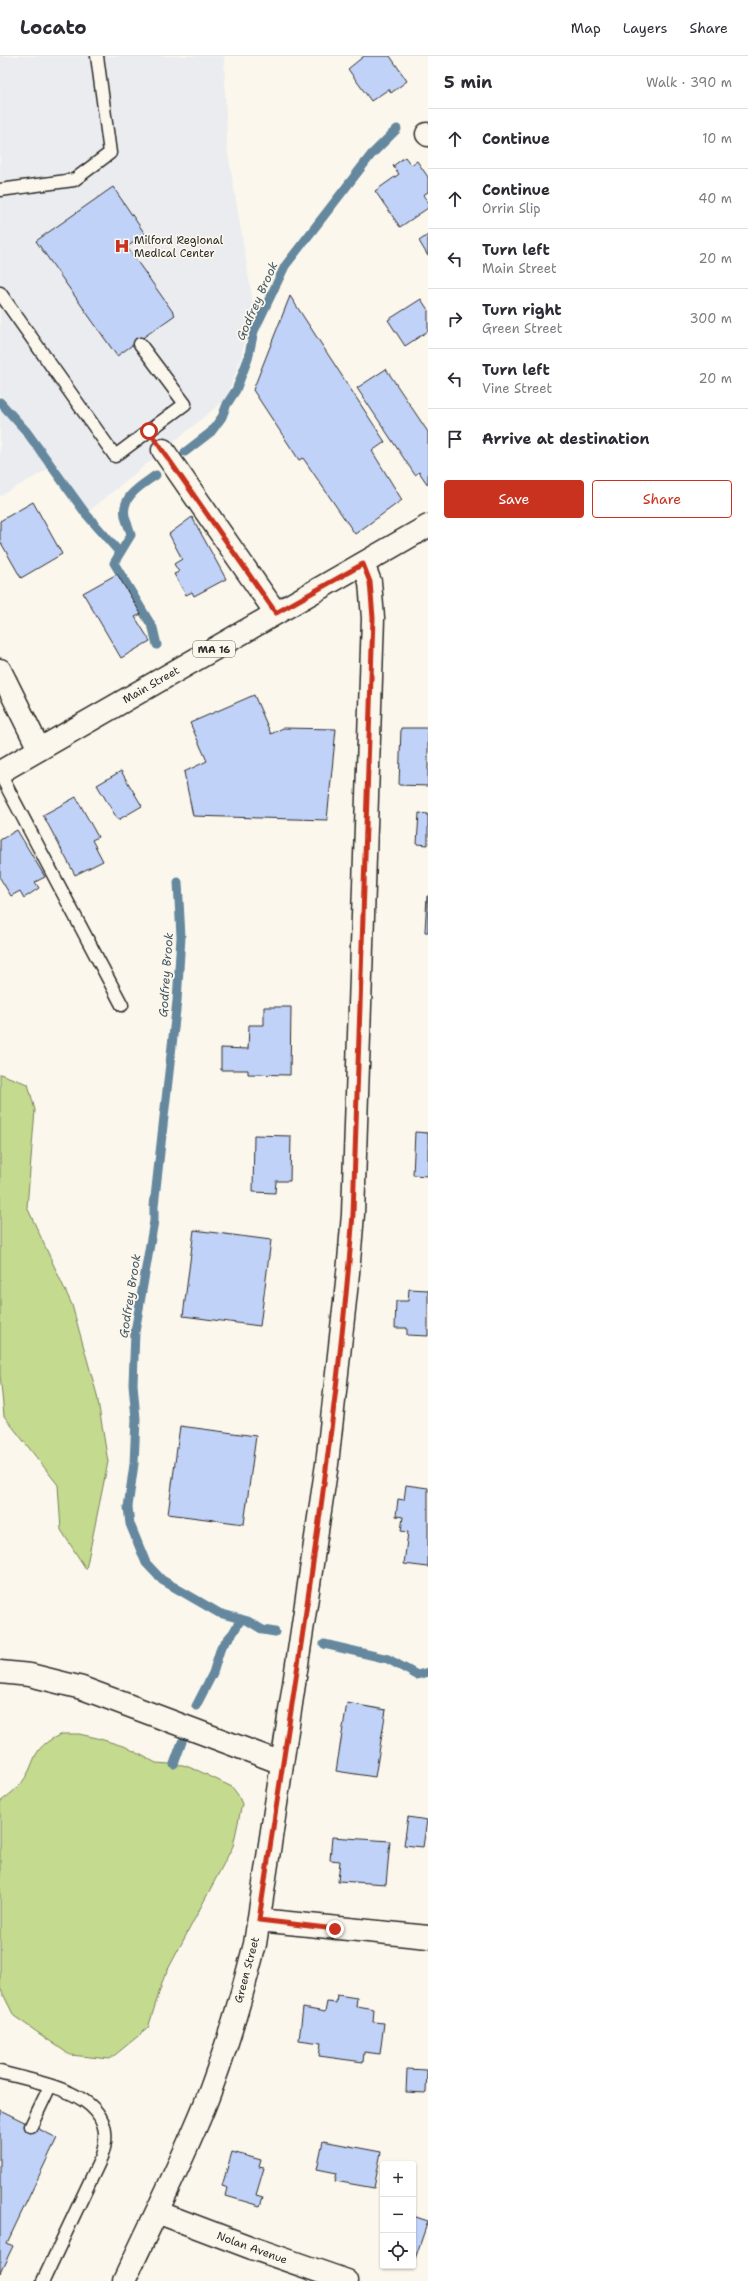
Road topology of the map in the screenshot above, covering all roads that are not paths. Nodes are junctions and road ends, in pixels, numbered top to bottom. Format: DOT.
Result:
graph roads {
  1 [pos="97,56"];
  2 [pos="0,190"];
  3 [pos="0,292"];
  4 [pos="140,344"];
  5 [pos="149,431"];
  6 [pos="163,450"];
  7 [pos="428,526"];
  8 [pos="363,564"];
  9 [pos="276,613"];
  10 [pos="0,670"];
  11 [pos="39,749"];
  12 [pos="0,773"];
  13 [pos="122,1005"];
  14 [pos="0,1672"];
  15 [pos="282,1763"];
  16 [pos="259,1920"];
  17 [pos="428,1937"];
  18 [pos="0,2072"];
  19 [pos="50,2086"];
  20 [pos="31,2126"];
  21 [pos="157,2212"];
  22 [pos="43,2281"];
  23 [pos="124,2281"];
  24 [pos="347,2281"];
  1 -- 2 [label="lane"];
  3 -- 5 [label="lane"];
  4 -- 5 [label="lane"];
  5 -- 6 [label="lane"];
  6 -- 9 [label="street"];
  7 -- 8 [label="street, Main Street / MA 16"];
  8 -- 9 [label="street, Main Street / MA 16"];
  8 -- 15 [label="street, Green Street"];
  9 -- 11 [label="street, Main Street / MA 16"];
  10 -- 11 [label="street"];
  11 -- 12 [label="street, Main Street / MA 16"];
  12 -- 13 [label="lane"];
  14 -- 15 [label="street"];
  15 -- 16 [label="street, Green Street"];
  16 -- 17 [label="street"];
  16 -- 21 [label="street, Green Street"];
  18 -- 19 [label="lane"];
  19 -- 20 [label="lane"];
  19 -- 22 [label="lane"];
  21 -- 23 [label="street, Green Street"];
  21 -- 24 [label="street, Nolan Avenue"];
}
